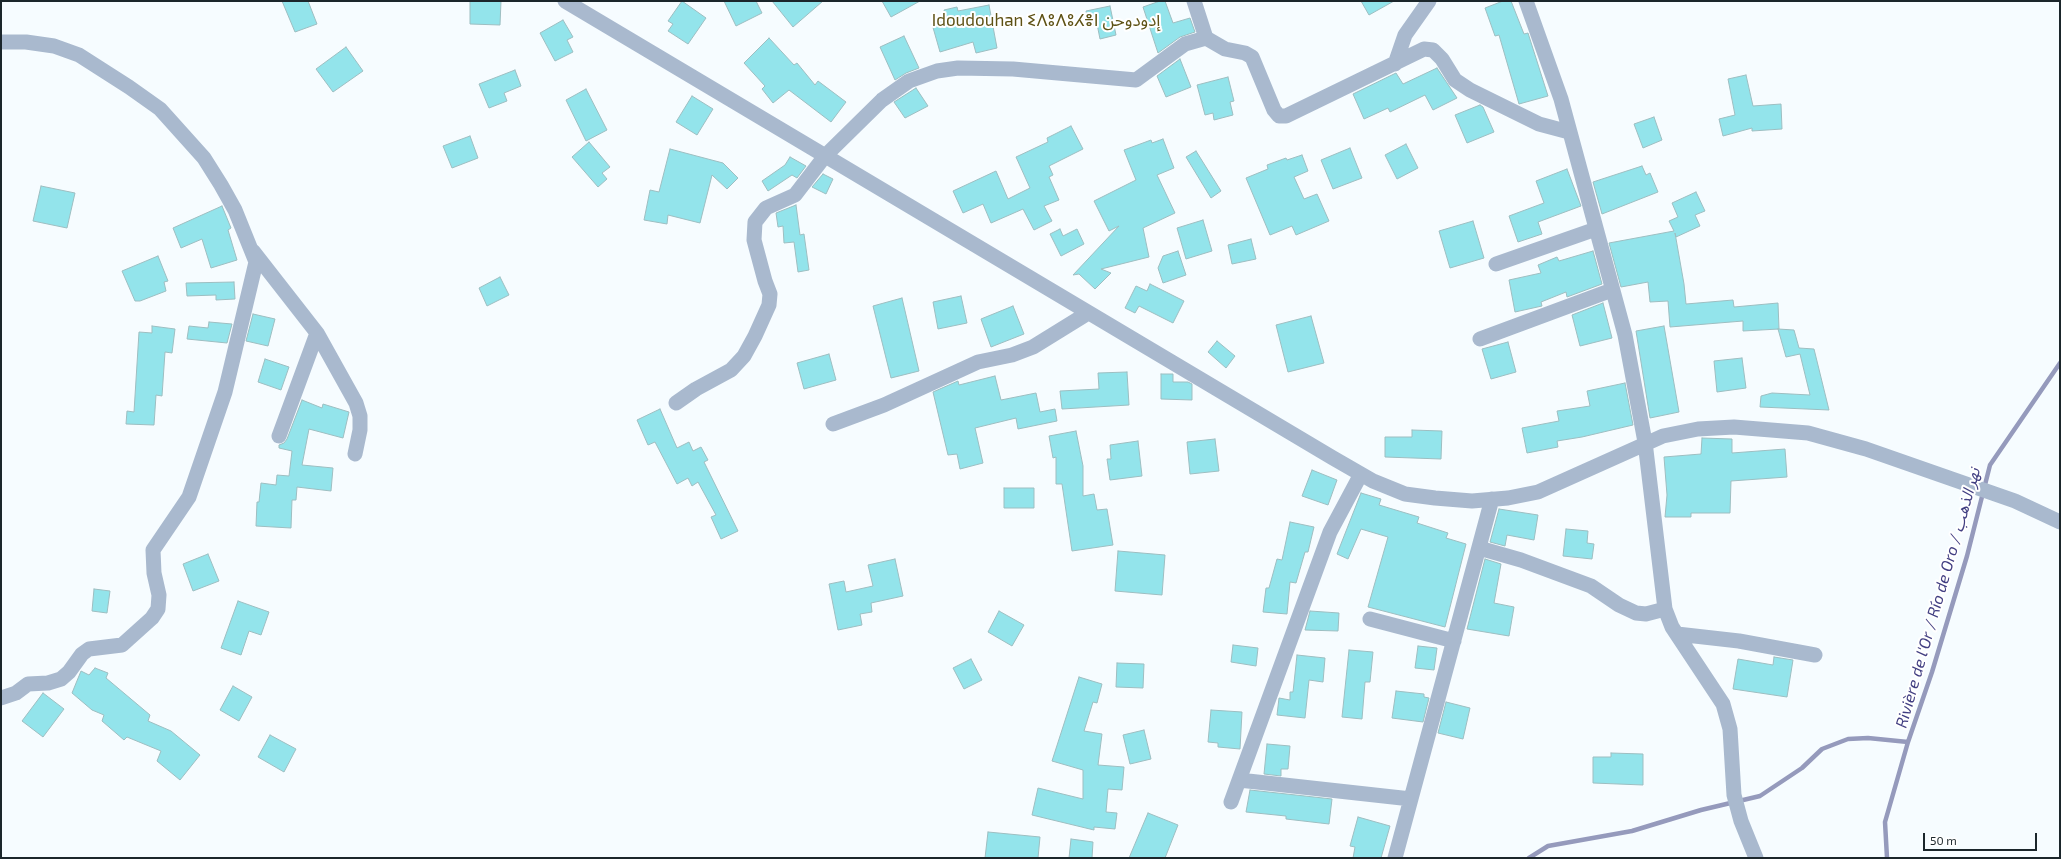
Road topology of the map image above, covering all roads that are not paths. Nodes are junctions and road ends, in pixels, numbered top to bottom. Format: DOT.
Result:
graph roads {
  1 [pos="565,1"];
  2 [pos="1194,1"];
  3 [pos="1429,1"];
  4 [pos="1526,1"];
  5 [pos="1206,38"];
  6 [pos="1,42"];
  7 [pos="1395,64"];
  8 [pos="1569,132"];
  9 [pos="825,156"];
  10 [pos="1596,229"];
  11 [pos="250,247"];
  12 [pos="1496,264"];
  13 [pos="1612,290"];
  14 [pos="1088,313"];
  15 [pos="317,333"];
  16 [pos="1480,339"];
  17 [pos="676,403"];
  18 [pos="833,424"];
  19 [pos="279,436"];
  20 [pos="1645,442"];
  21 [pos="355,454"];
  22 [pos="1361,474"];
  23 [pos="1492,500"];
  24 [pos="2060,522"];
  25 [pos="1479,548"];
  26 [pos="1665,609"];
  27 [pos="1370,619"];
  28 [pos="1677,634"];
  29 [pos="1454,641"];
  30 [pos="1815,655"];
  31 [pos="1,698"];
  32 [pos="1239,780"];
  33 [pos="1411,799"];
  34 [pos="1231,802"];
  35 [pos="1395,858"];
  36 [pos="1756,858"];
  1 -- 9 [label="street"];
  2 -- 5 [label="street"];
  3 -- 7 [label="street"];
  4 -- 8 [label="street"];
  5 -- 7 [label="street"];
  5 -- 9 [label="street"];
  6 -- 11 [label="street"];
  7 -- 8 [label="street"];
  8 -- 10 [label="street"];
  9 -- 14 [label="street"];
  9 -- 17 [label="street"];
  10 -- 12 [label="street"];
  10 -- 13 [label="street"];
  11 -- 15 [label="street"];
  11 -- 31 [label="street"];
  13 -- 16 [label="street"];
  13 -- 20 [label="street"];
  14 -- 18 [label="street"];
  14 -- 22 [label="street"];
  15 -- 19 [label="street"];
  15 -- 21 [label="street"];
  20 -- 23 [label="street"];
  20 -- 24 [label="street"];
  20 -- 26 [label="street"];
  22 -- 23 [label="street"];
  22 -- 32 [label="street"];
  23 -- 25 [label="street"];
  25 -- 26 [label="street"];
  25 -- 29 [label="street"];
  26 -- 28 [label="street"];
  27 -- 29 [label="street"];
  28 -- 30 [label="street"];
  28 -- 36 [label="street"];
  29 -- 33 [label="street"];
  32 -- 33 [label="street"];
  32 -- 34 [label="street"];
  33 -- 35 [label="street"];
}
